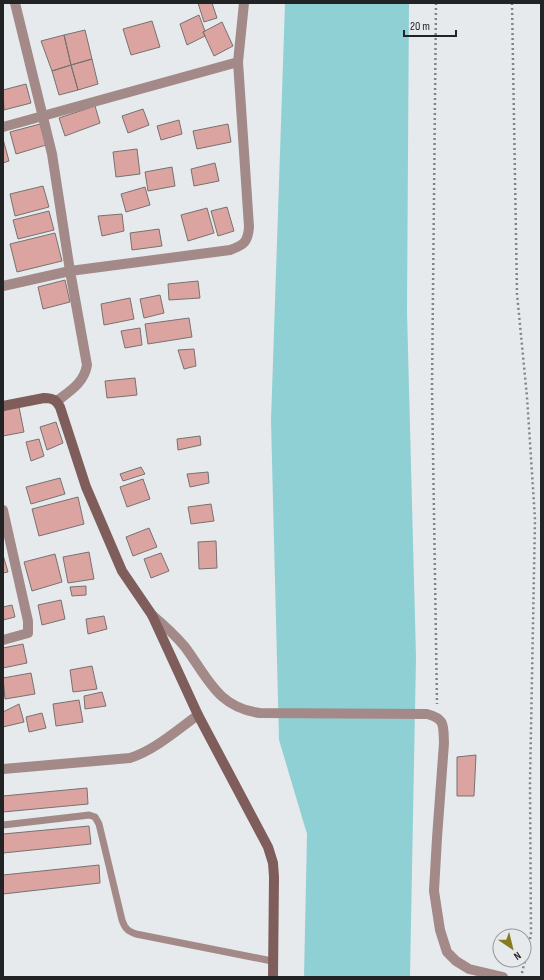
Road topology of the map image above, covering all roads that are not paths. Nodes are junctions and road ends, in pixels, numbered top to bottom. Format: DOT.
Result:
graph roads {
  1 [pos="16,3"];
  2 [pos="244,3"];
  3 [pos="238,62"];
  4 [pos="44,117"];
  5 [pos="3,127"];
  6 [pos="70,271"];
  7 [pos="3,286"];
  8 [pos="57,401"];
  9 [pos="3,406"];
  10 [pos="3,510"];
  11 [pos="152,615"];
  12 [pos="3,640"];
  13 [pos="198,715"];
  14 [pos="3,769"];
  15 [pos="3,825"];
  16 [pos="272,961"];
  17 [pos="273,977"];
  18 [pos="503,977"];
  1 -- 4 [label="street"];
  2 -- 3 [label="street"];
  3 -- 4 [label="street"];
  3 -- 6 [label="street"];
  4 -- 5 [label="street"];
  4 -- 6 [label="street"];
  6 -- 7 [label="street"];
  6 -- 8 [label="street"];
  8 -- 9 [label="main road"];
  8 -- 11 [label="main road"];
  10 -- 12 [label="street"];
  11 -- 13 [label="main road"];
  11 -- 18 [label="street"];
  13 -- 14 [label="street"];
  13 -- 16 [label="main road"];
  15 -- 16 [label="lane"];
  16 -- 17 [label="main road"];
}
